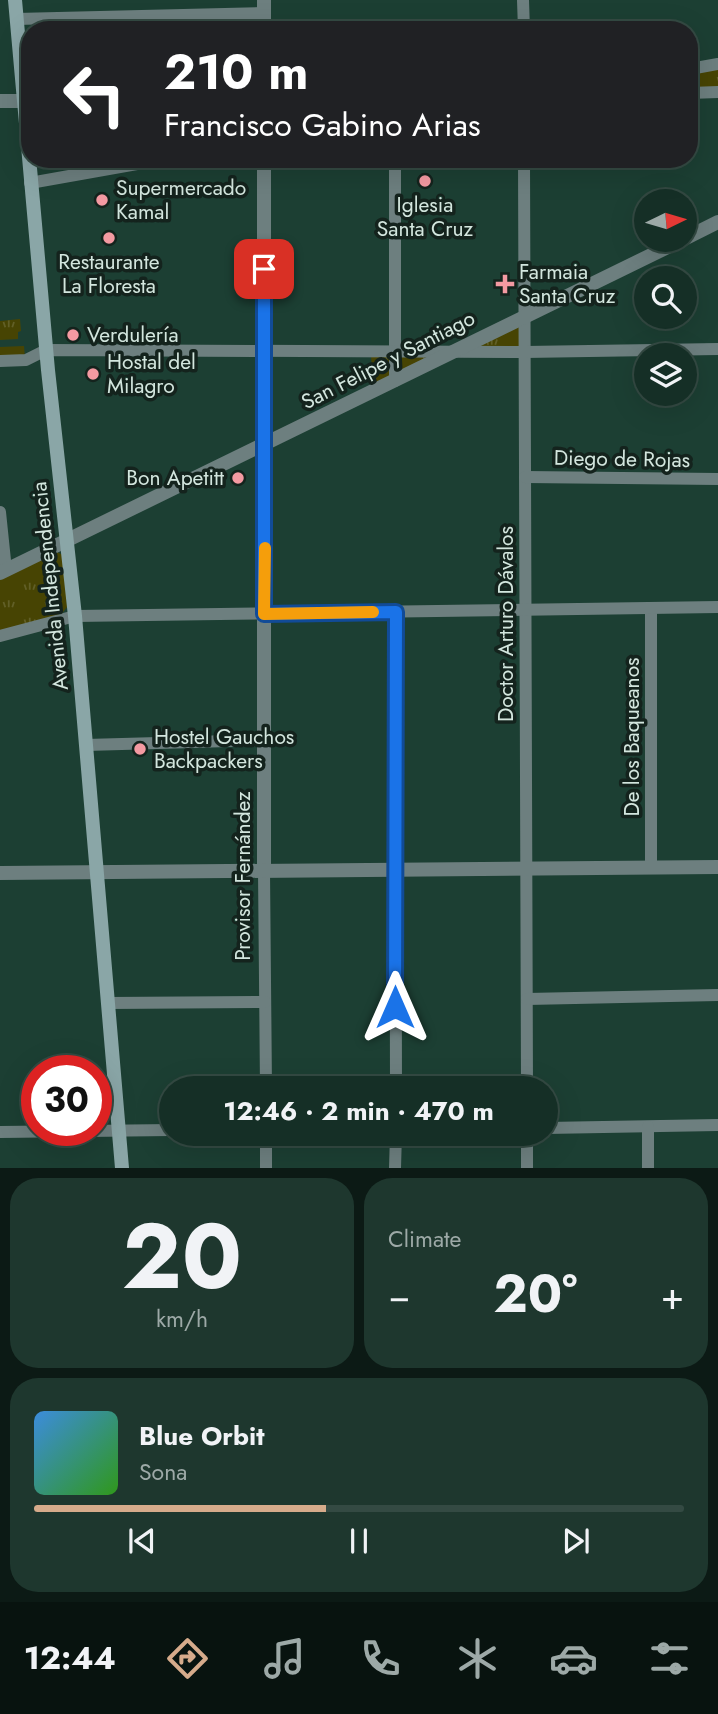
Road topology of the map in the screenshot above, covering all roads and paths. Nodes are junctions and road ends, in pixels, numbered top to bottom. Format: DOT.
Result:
graph roads {
  1 [pos="15,0"];
  2 [pos="523,0"];
  3 [pos="264,6"];
  4 [pos="16,19"];
  5 [pos="524,21"];
  6 [pos="718,64"];
  7 [pos="698,68"];
  8 [pos="21,78"];
  9 [pos="718,92"];
  10 [pos="698,93"];
  11 [pos="0,101"];
  12 [pos="21,101"];
  13 [pos="29,168"];
  14 [pos="114,168"];
  15 [pos="264,168"];
  16 [pos="395,168"];
  17 [pos="524,168"];
  18 [pos="30,183"];
  19 [pos="718,222"];
  20 [pos="697,232"];
  21 [pos="656,252"];
  22 [pos="525,315"];
  23 [pos="718,349"];
  24 [pos="46,350"];
  25 [pos="265,351"];
  26 [pos="395,351"];
  27 [pos="452,352"];
  28 [pos="525,352"];
  29 [pos="0,361"];
  30 [pos="395,381"];
  31 [pos="265,444"];
  32 [pos="525,477"];
  33 [pos="718,479"];
  34 [pos="0,512"];
  35 [pos="67,541"];
  36 [pos="3,571"];
  37 [pos="718,607"];
  38 [pos="651,608"];
  39 [pos="526,610"];
  40 [pos="396,612"];
  41 [pos="264,614"];
  42 [pos="75,615"];
  43 [pos="0,636"];
  44 [pos="264,740"];
  45 [pos="86,745"];
  46 [pos="651,867"];
  47 [pos="718,867"];
  48 [pos="526,869"];
  49 [pos="395,870"];
  50 [pos="264,871"];
  51 [pos="97,872"];
  52 [pos="0,873"];
  53 [pos="718,995"];
  54 [pos="527,999"];
  55 [pos="265,1002"];
  56 [pos="108,1003"];
  57 [pos="266,1076"];
  58 [pos="396,1076"];
  59 [pos="527,1076"];
  60 [pos="718,1125"];
  61 [pos="648,1127"];
  62 [pos="558,1128"];
  63 [pos="159,1130"];
  64 [pos="119,1131"];
  65 [pos="0,1132"];
  66 [pos="266,1146"];
  67 [pos="396,1146"];
  68 [pos="527,1146"];
  69 [pos="122,1168"];
  70 [pos="266,1168"];
  71 [pos="396,1168"];
  72 [pos="527,1168"];
  73 [pos="648,1168"];
  1 -- 4 [label="main road, Avenida Independencia"];
  2 -- 5 [label="street"];
  3 -- 4 [label="street"];
  4 -- 8 [label="main road, Avenida Independencia"];
  6 -- 7 [label="street"];
  9 -- 10 [label="street"];
  11 -- 12 [label="street"];
  13 -- 18 [label="main road, Avenida Independencia"];
  14 -- 18 [label="street"];
  15 -- 25 [label="street, Provisor Fernández"];
  16 -- 26 [label="street"];
  17 -- 22 [label="street, Doctor Arturo Dávalos"];
  18 -- 24 [label="main road, Avenida Independencia"];
  19 -- 20 [label="street, San Felipe y Santiago"];
  21 -- 22 [label="street, San Felipe y Santiago"];
  22 -- 27 [label="street, San Felipe y Santiago"];
  22 -- 28 [label="street, Doctor Arturo Dávalos"];
  23 -- 28 [label="street"];
  24 -- 25 [label="street"];
  24 -- 29 [label="street"];
  24 -- 35 [label="main road, Avenida Independencia"];
  25 -- 26 [label="street"];
  25 -- 31 [label="street, Provisor Fernández"];
  26 -- 27 [label="street"];
  26 -- 30 [label="street"];
  27 -- 28 [label="street"];
  27 -- 30 [label="street, San Felipe y Santiago"];
  28 -- 32 [label="street, Doctor Arturo Dávalos"];
  30 -- 31 [label="street, San Felipe y Santiago"];
  31 -- 35 [label="street, San Felipe y Santiago"];
  31 -- 41 [label="street, Provisor Fernández"];
  32 -- 33 [label="street, Diego de Rojas"];
  32 -- 39 [label="street, Doctor Arturo Dávalos"];
  34 -- 36 [label="street"];
  35 -- 36 [label="street, San Felipe y Santiago"];
  35 -- 42 [label="main road, Avenida Independencia"];
  37 -- 38 [label="street"];
  38 -- 39 [label="street"];
  38 -- 46 [label="street, De los Baqueanos"];
  39 -- 40 [label="street"];
  39 -- 48 [label="street, Doctor Arturo Dávalos"];
  40 -- 41 [label="street"];
  40 -- 49 [label="street"];
  41 -- 42 [label="street"];
  41 -- 44 [label="street, Provisor Fernández"];
  42 -- 43 [label="street"];
  42 -- 45 [label="main road, Avenida Independencia"];
  44 -- 45 [label="street"];
  44 -- 50 [label="street, Provisor Fernández"];
  45 -- 51 [label="main road, Avenida Independencia"];
  46 -- 47 [label="street"];
  46 -- 48 [label="street"];
  48 -- 49 [label="street"];
  48 -- 54 [label="street, Doctor Arturo Dávalos"];
  49 -- 50 [label="street"];
  49 -- 58 [label="street"];
  50 -- 51 [label="street"];
  50 -- 55 [label="street, Provisor Fernández"];
  51 -- 52 [label="street"];
  51 -- 56 [label="main road, Avenida Independencia"];
  53 -- 54 [label="street"];
  54 -- 59 [label="street, Doctor Arturo Dávalos"];
  55 -- 56 [label="street"];
  55 -- 57 [label="street, Provisor Fernández"];
  56 -- 64 [label="main road, Avenida Independencia"];
  60 -- 61 [label="street"];
  61 -- 62 [label="street"];
  61 -- 73 [label="street"];
  63 -- 64 [label="street"];
  64 -- 65 [label="street"];
  64 -- 69 [label="main road, Avenida Independencia"];
  66 -- 70 [label="street"];
  67 -- 71 [label="street"];
  68 -- 72 [label="street"];
}
